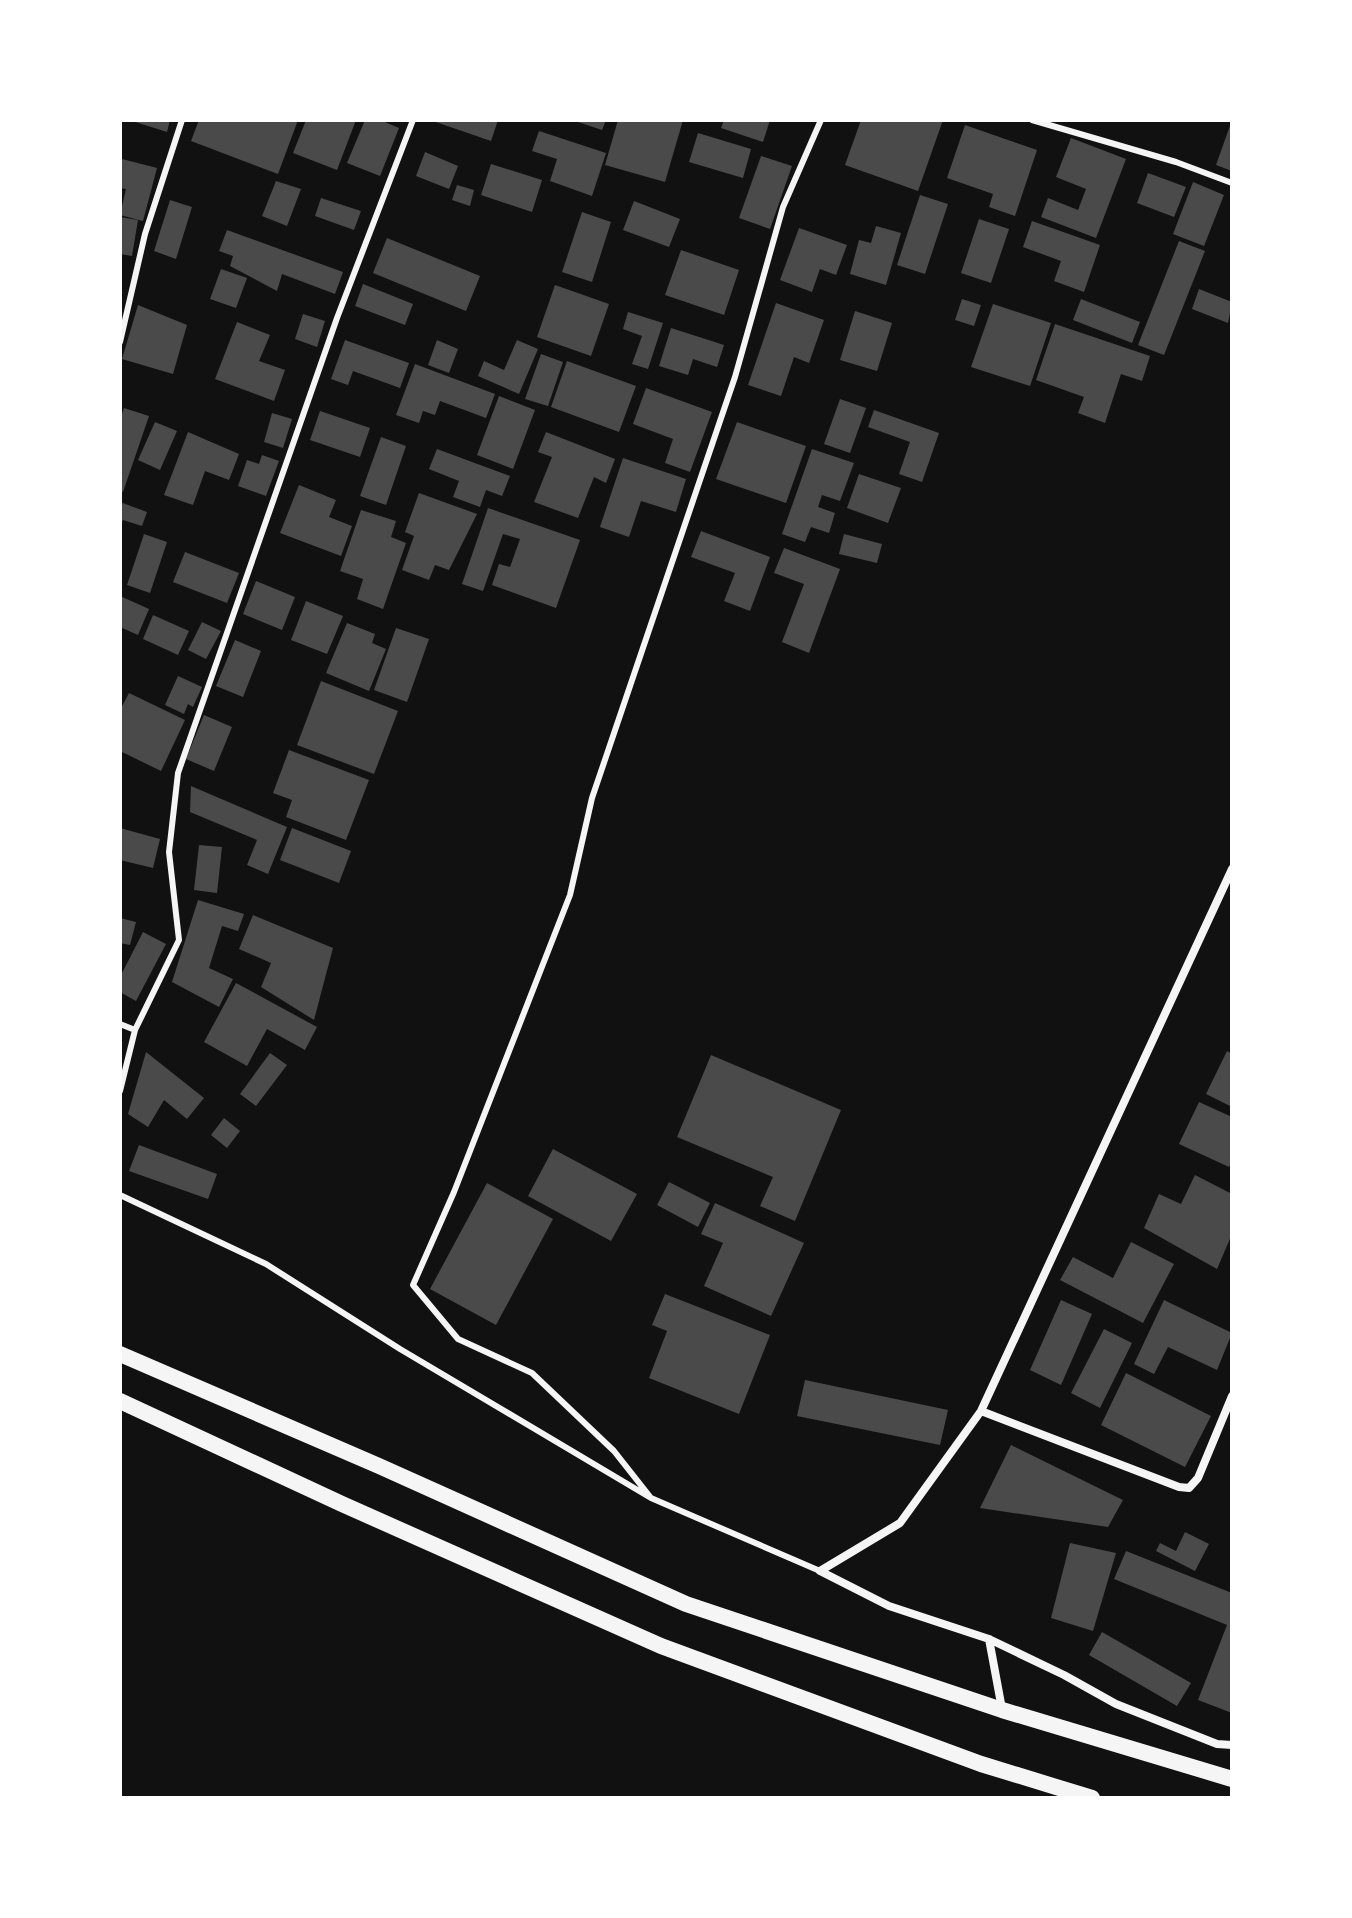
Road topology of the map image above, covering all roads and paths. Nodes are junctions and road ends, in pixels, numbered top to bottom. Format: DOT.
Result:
graph roads {
  1 [pos="182,120"];
  2 [pos="413,120"];
  3 [pos="821,120"];
  4 [pos="1032,120"];
  5 [pos="1232,183"];
  6 [pos="120,342"];
  7 [pos="1232,869"];
  8 [pos="120,1024"];
  9 [pos="135,1030"];
  10 [pos="120,1091"];
  11 [pos="120,1195"];
  12 [pos="120,1354"];
  13 [pos="1232,1396"];
  14 [pos="120,1401"];
  15 [pos="981,1411"];
  16 [pos="651,1498"];
  17 [pos="820,1571"];
  18 [pos="989,1639"];
  19 [pos="1002,1710"];
  20 [pos="1232,1745"];
  21 [pos="1232,1779"];
  22 [pos="1092,1798"];
  1 -- 6 [label="lane"];
  2 -- 9 [label="lane"];
  3 -- 16 [label="lane"];
  4 -- 5 [label="lane"];
  7 -- 15 [label="street"];
  8 -- 9 [label="lane"];
  9 -- 10 [label="lane"];
  11 -- 16 [label="lane"];
  12 -- 19 [label="main road"];
  13 -- 15 [label="street"];
  14 -- 22 [label="main road"];
  15 -- 17 [label="street"];
  16 -- 17 [label="lane"];
  17 -- 18 [label="street"];
  18 -- 19 [label="street"];
  18 -- 20 [label="street"];
  19 -- 21 [label="main road"];
}
